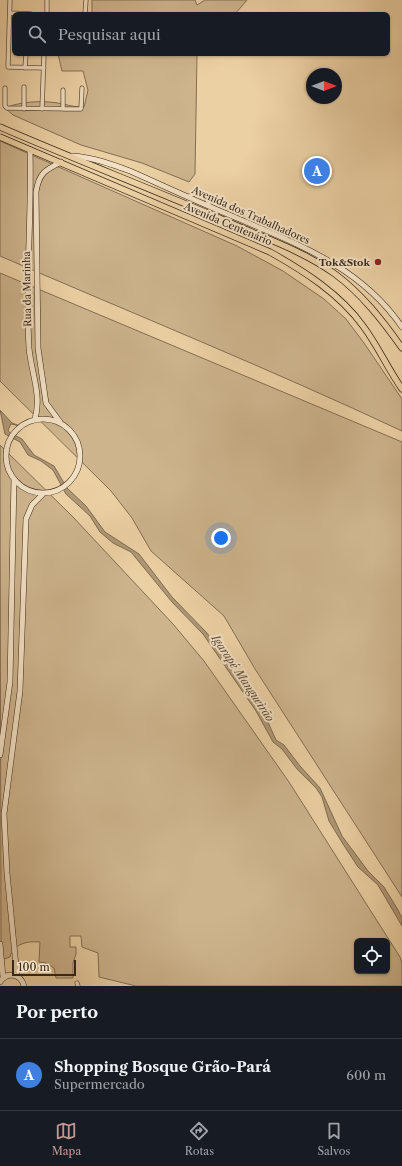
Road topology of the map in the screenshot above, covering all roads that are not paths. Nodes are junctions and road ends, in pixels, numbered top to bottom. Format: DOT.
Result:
graph roads {
  1 [pos="10,0"];
  2 [pos="47,0"];
  3 [pos="86,0"];
  4 [pos="47,12"];
  5 [pos="85,12"];
  6 [pos="10,13"];
  7 [pos="9,40"];
  8 [pos="26,56"];
  9 [pos="44,56"];
  10 [pos="25,68"];
  11 [pos="44,68"];
  12 [pos="24,87"];
  13 [pos="5,88"];
  14 [pos="82,88"];
  15 [pos="63,90"];
  16 [pos="24,109"];
  17 [pos="42,109"];
  18 [pos="63,109"];
  19 [pos="0,127"];
  20 [pos="0,137"];
  21 [pos="30,150"];
  22 [pos="72,156"];
  23 [pos="61,162"];
  24 [pos="199,192"];
  25 [pos="204,194"];
  26 [pos="188,196"];
  27 [pos="210,206"];
  28 [pos="402,327"];
  29 [pos="402,348"];
  30 [pos="402,388"];
  31 [pos="36,419"];
  32 [pos="60,422"];
  33 [pos="14,479"];
  34 [pos="43,494"];
  35 [pos="0,755"];
  36 [pos="0,944"];
  37 [pos="17,976"];
  38 [pos="2,980"];
  39 [pos="24,986"];
  1 -- 6 [label="street"];
  2 -- 4 [label="street"];
  3 -- 5 [label="street"];
  6 -- 7 [label="street"];
  7 -- 10 [label="street"];
  8 -- 10 [label="street"];
  9 -- 11 [label="street"];
  10 -- 11 [label="street"];
  11 -- 17 [label="street"];
  12 -- 16 [label="street"];
  13 -- 16 [label="street"];
  14 -- 18 [label="street"];
  15 -- 18 [label="street"];
  16 -- 17 [label="street"];
  17 -- 18 [label="street"];
  19 -- 22 [label="main road, Avenida Centenário"];
  20 -- 21 [label="main road, Avenida Centenário"];
  21 -- 23 [label="main road, Avenida Centenário"];
  21 -- 31 [label="main road, Rua da Marinha"];
  22 -- 26 [label="main road, Avenida dos Trabalhadores"];
  22 -- 29 [label="main road, Avenida Centenário"];
  23 -- 30 [label="main road, Avenida Centenário"];
  23 -- 32 [label="main road, Rua da Marinha"];
  24 -- 26 [label="street"];
  25 -- 27 [label="street"];
  26 -- 27 [label="main road, Avenida dos Trabalhadores"];
  27 -- 28 [label="main road, Avenida dos Trabalhadores"];
  31 -- 32 [label="main road"];
  31 -- 33 [label="main road"];
  32 -- 34 [label="main road"];
  33 -- 34 [label="main road"];
  33 -- 35 [label="main road"];
  34 -- 37 [label="main road"];
  36 -- 38 [label="main road"];
  37 -- 38 [label="main road"];
  37 -- 39 [label="main road"];
}
